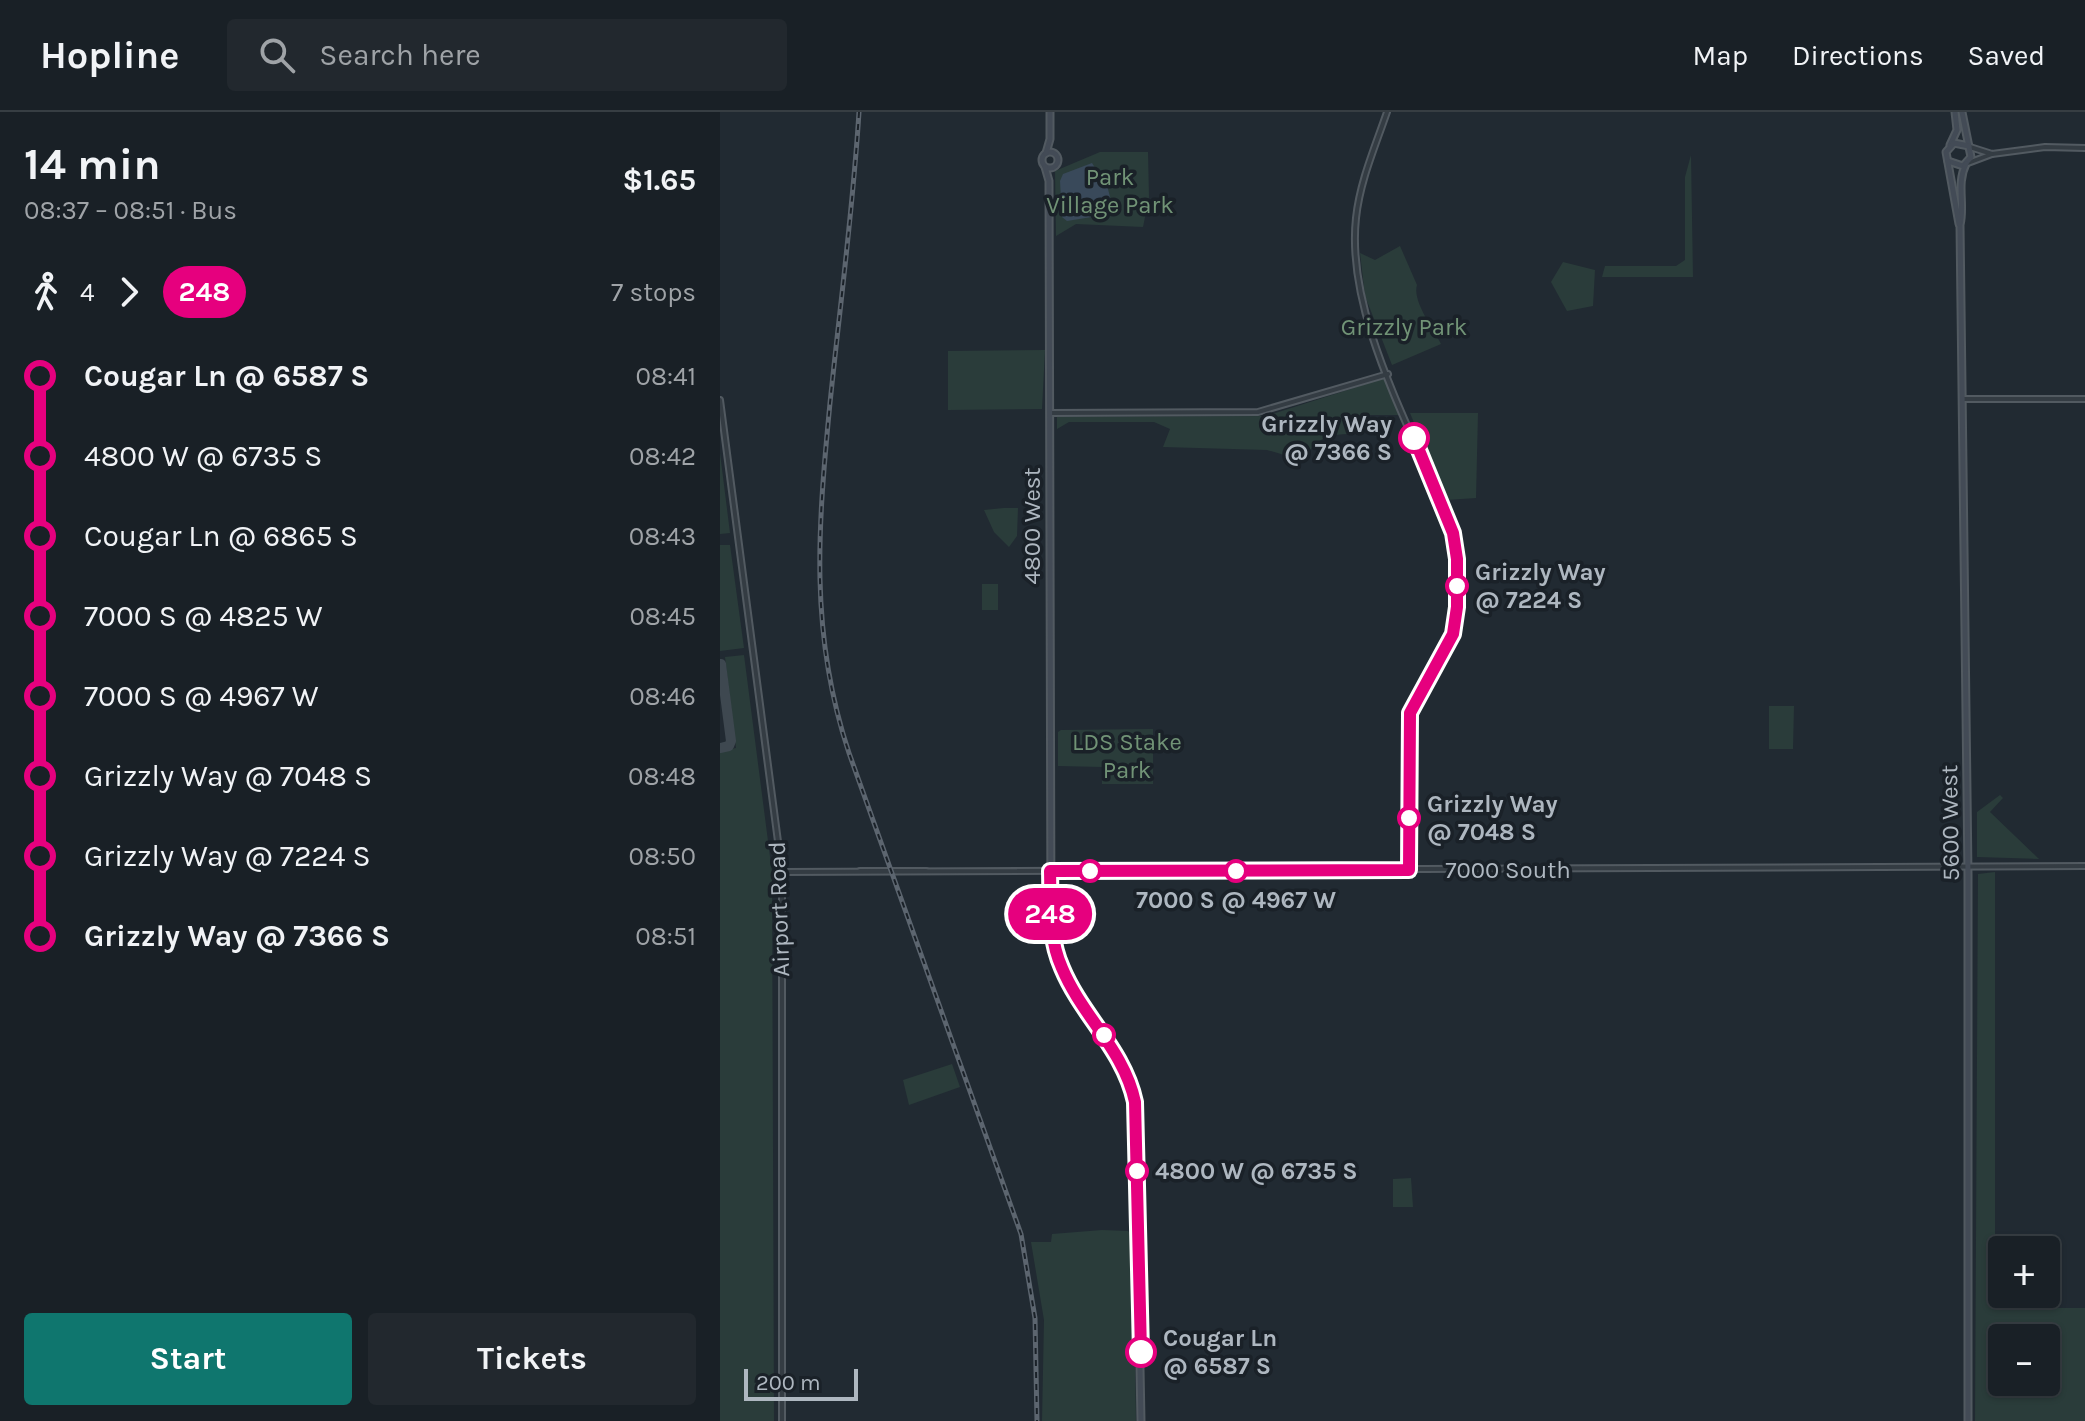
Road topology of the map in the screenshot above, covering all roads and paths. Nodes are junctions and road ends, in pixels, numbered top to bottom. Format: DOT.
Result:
graph roads {
  1 [pos="1050,112"];
  2 [pos="1387,112"];
  3 [pos="1955,112"];
  4 [pos="1962,112"];
  5 [pos="1050,139"];
  6 [pos="1950,145"];
  7 [pos="1969,146"];
  8 [pos="2085,148"];
  9 [pos="1046,153"];
  10 [pos="1055,154"];
  11 [pos="1992,154"];
  12 [pos="1947,161"];
  13 [pos="1967,164"];
  14 [pos="1045,167"];
  15 [pos="1054,167"];
  16 [pos="1049,181"];
  17 [pos="1960,225"];
  18 [pos="1388,374"];
  19 [pos="1962,399"];
  20 [pos="2085,399"];
  21 [pos="720,400"];
  22 [pos="1050,413"];
  23 [pos="2085,866"];
  24 [pos="1968,867"];
  25 [pos="1409,870"];
  26 [pos="1050,871"];
  27 [pos="782,872"];
  28 [pos="782,1421"];
  29 [pos="1141,1421"];
  30 [pos="1968,1421"];
  1 -- 5 [label="main road, 4800 West"];
  2 -- 18 [label="street"];
  3 -- 6 [label="main road"];
  4 -- 7 [label="main road"];
  5 -- 9 [label="main road, 4800 West"];
  5 -- 10 [label="main road, 4800 West"];
  6 -- 7 [label="main road"];
  6 -- 12 [label="main road"];
  7 -- 11 [label="street"];
  7 -- 13 [label="main road, 5600 West"];
  8 -- 11 [label="street"];
  9 -- 10 [label="main road"];
  9 -- 14 [label="main road, 4800 West"];
  10 -- 15 [label="main road, 4800 West"];
  11 -- 13 [label="street"];
  12 -- 13 [label="main road"];
  12 -- 17 [label="main road, 5600 West"];
  13 -- 17 [label="main road, 5600 West"];
  14 -- 15 [label="main road"];
  14 -- 16 [label="main road, 4800 West"];
  15 -- 16 [label="main road, 4800 West"];
  16 -- 22 [label="main road, 4800 West"];
  17 -- 19 [label="main road, 5600 West"];
  18 -- 22 [label="street"];
  18 -- 25 [label="street"];
  19 -- 20 [label="street"];
  19 -- 24 [label="main road, 5600 West"];
  21 -- 27 [label="street, Airport Road"];
  22 -- 26 [label="main road, 4800 West"];
  23 -- 24 [label="street, 7000 South"];
  24 -- 25 [label="street, 7000 South"];
  24 -- 30 [label="main road, 5600 West"];
  25 -- 26 [label="street, 7000 South"];
  26 -- 27 [label="street, 7000 South"];
  26 -- 29 [label="main road, 4800 West"];
  27 -- 28 [label="street, Airport Road"];
}
